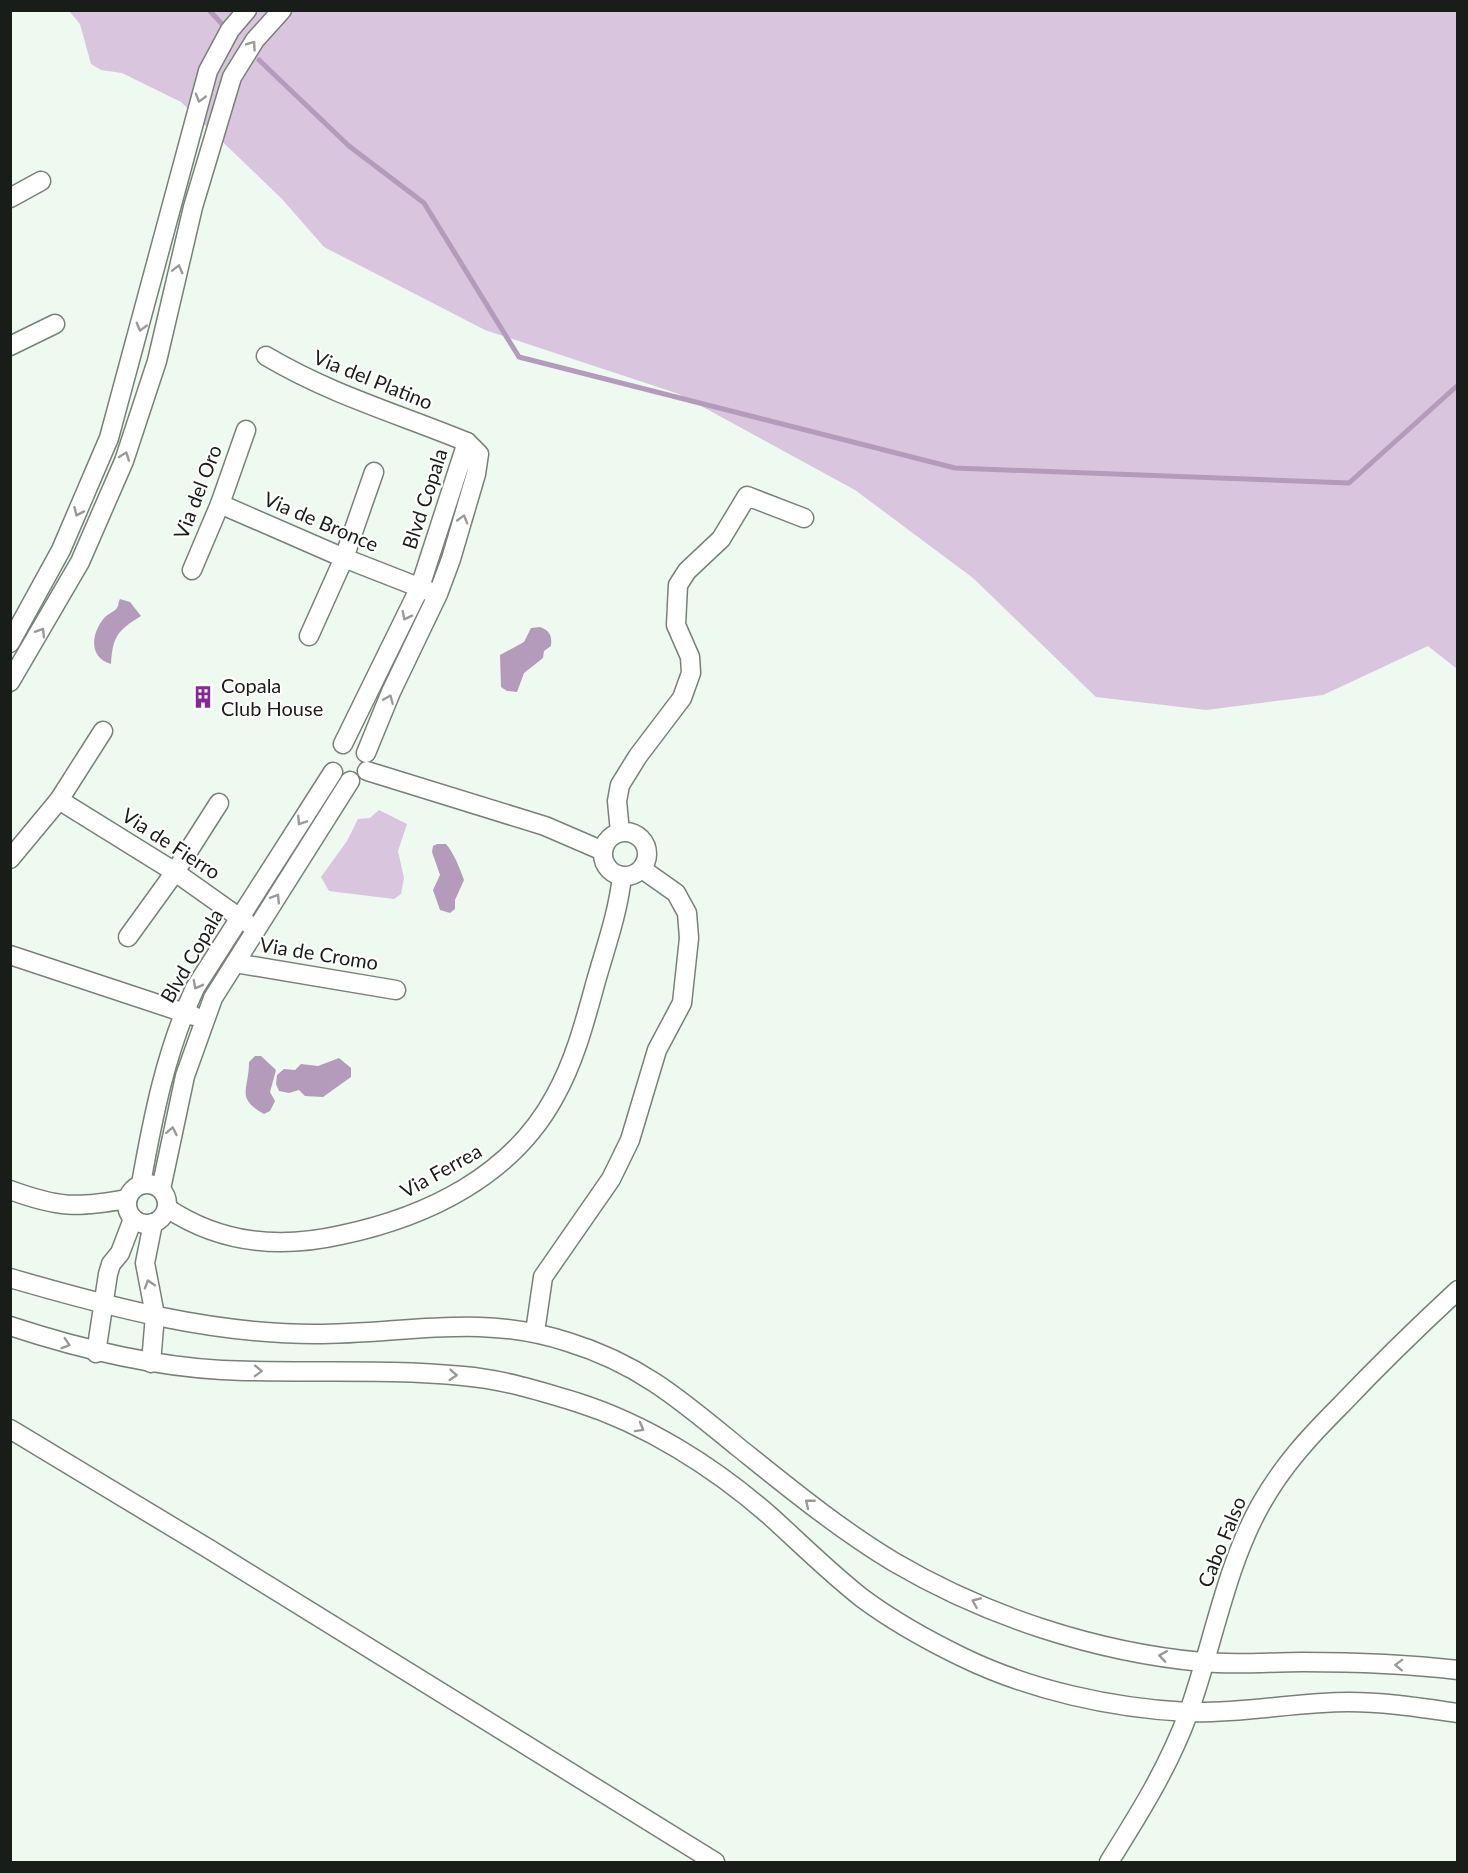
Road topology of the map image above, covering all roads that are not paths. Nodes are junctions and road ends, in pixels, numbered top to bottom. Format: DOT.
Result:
graph roads {
  1 [pos="247,10"];
  2 [pos="273,13"];
  3 [pos="208,71"];
  4 [pos="232,77"];
  5 [pos="41,181"];
  6 [pos="10,198"];
  7 [pos="55,324"];
  8 [pos="10,346"];
  9 [pos="266,356"];
  10 [pos="246,430"];
  11 [pos="467,442"];
  12 [pos="375,472"];
  13 [pos="220,504"];
  14 [pos="804,518"];
  15 [pos="344,558"];
  16 [pos="192,570"];
  17 [pos="420,587"];
  18 [pos="438,594"];
  19 [pos="309,636"];
  20 [pos="10,643"];
  21 [pos="10,682"];
  22 [pos="104,731"];
  23 [pos="343,744"];
  24 [pos="366,753"];
  25 [pos="367,771"];
  26 [pos="333,772"];
  27 [pos="350,781"];
  28 [pos="59,801"];
  29 [pos="219,803"];
  30 [pos="620,832"];
  31 [pos="603,852"];
  32 [pos="10,859"];
  33 [pos="642,869"];
  34 [pos="175,872"];
  35 [pos="622,876"];
  36 [pos="240,916"];
  37 [pos="256,930"];
  38 [pos="128,937"];
  39 [pos="10,955"];
  40 [pos="235,963"];
  41 [pos="396,990"];
  42 [pos="183,1013"];
  43 [pos="204,1019"];
  44 [pos="141,1184"];
  45 [pos="161,1189"];
  46 [pos="10,1190"];
  47 [pos="127,1199"];
  48 [pos="167,1208"];
  49 [pos="133,1219"];
  50 [pos="153,1223"];
  51 [pos="10,1278"];
  52 [pos="1458,1290"];
  53 [pos="104,1305"];
  54 [pos="155,1315"];
  55 [pos="10,1326"];
  56 [pos="535,1332"];
  57 [pos="96,1353"];
  58 [pos="151,1363"];
  59 [pos="10,1430"];
  60 [pos="1205,1662"];
  61 [pos="1458,1670"];
  62 [pos="1189,1712"];
  63 [pos="1458,1713"];
  64 [pos="715,1863"];
  65 [pos="1108,1863"];
  1 -- 3 [label="street"];
  4 -- 2 [label="street, one-way"];
  3 -- 4 [label="street"];
  3 -- 20 [label="street, one-way"];
  21 -- 4 [label="street, one-way"];
  5 -- 6 [label="street"];
  7 -- 8 [label="street"];
  9 -- 11 [label="street, Via del Platino"];
  10 -- 13 [label="street, Via del Oro"];
  11 -- 17 [label="street, Blvd Copala"];
  18 -- 11 [label="street, Blvd Copala, one-way"];
  12 -- 15 [label="street"];
  13 -- 15 [label="street, Via de Bronce"];
  13 -- 16 [label="street, Via del Oro"];
  14 -- 30 [label="street"];
  15 -- 17 [label="street, Via de Bronce"];
  15 -- 19 [label="street"];
  17 -- 18 [label="street, Via de Bronce"];
  17 -- 23 [label="street, Blvd Copala, one-way"];
  24 -- 18 [label="street, Blvd Copala, one-way"];
  22 -- 28 [label="street"];
  23 -- 24 [label="street"];
  23 -- 26 [label="street, Blvd Copala"];
  24 -- 25 [label="street, Blvd Copala"];
  25 -- 27 [label="street, Blvd Copala"];
  25 -- 31 [label="street"];
  26 -- 27 [label="street"];
  26 -- 36 [label="street, Blvd Copala, one-way"];
  37 -- 27 [label="street, Blvd Copala, one-way"];
  28 -- 32 [label="street"];
  28 -- 34 [label="street, Via de Fierro"];
  29 -- 34 [label="street"];
  30 -- 31 [label="street"];
  30 -- 33 [label="street"];
  31 -- 35 [label="street"];
  33 -- 35 [label="street"];
  33 -- 56 [label="street"];
  34 -- 36 [label="street, Via de Fierro"];
  34 -- 38 [label="street"];
  35 -- 48 [label="street, Via Ferrea"];
  36 -- 37 [label="street, Via de Fierro"];
  36 -- 42 [label="street, Blvd Copala, one-way"];
  37 -- 40 [label="street, Blvd Copala"];
  39 -- 42 [label="street"];
  40 -- 41 [label="street, Via de Cromo"];
  40 -- 43 [label="street, Blvd Copala"];
  42 -- 43 [label="street"];
  42 -- 44 [label="street, Blvd Copala"];
  45 -- 43 [label="street, Blvd Copala, one-way"];
  44 -- 45 [label="street"];
  44 -- 47 [label="street"];
  45 -- 48 [label="street"];
  46 -- 47 [label="street"];
  47 -- 49 [label="street"];
  48 -- 50 [label="street"];
  49 -- 50 [label="street"];
  49 -- 53 [label="street"];
  54 -- 50 [label="street, one-way"];
  51 -- 53 [label="street"];
  52 -- 60 [label="street, Cabo Falso"];
  53 -- 54 [label="street"];
  53 -- 57 [label="street"];
  54 -- 56 [label="street"];
  54 -- 58 [label="street"];
  55 -- 57 [label="street, one-way"];
  60 -- 56 [label="street, one-way"];
  57 -- 58 [label="street"];
  58 -- 62 [label="street, one-way"];
  59 -- 64 [label="street"];
  61 -- 60 [label="street, one-way"];
  60 -- 62 [label="street, Cabo Falso"];
  62 -- 63 [label="street"];
  62 -- 65 [label="street, Cabo Falso"];
}
